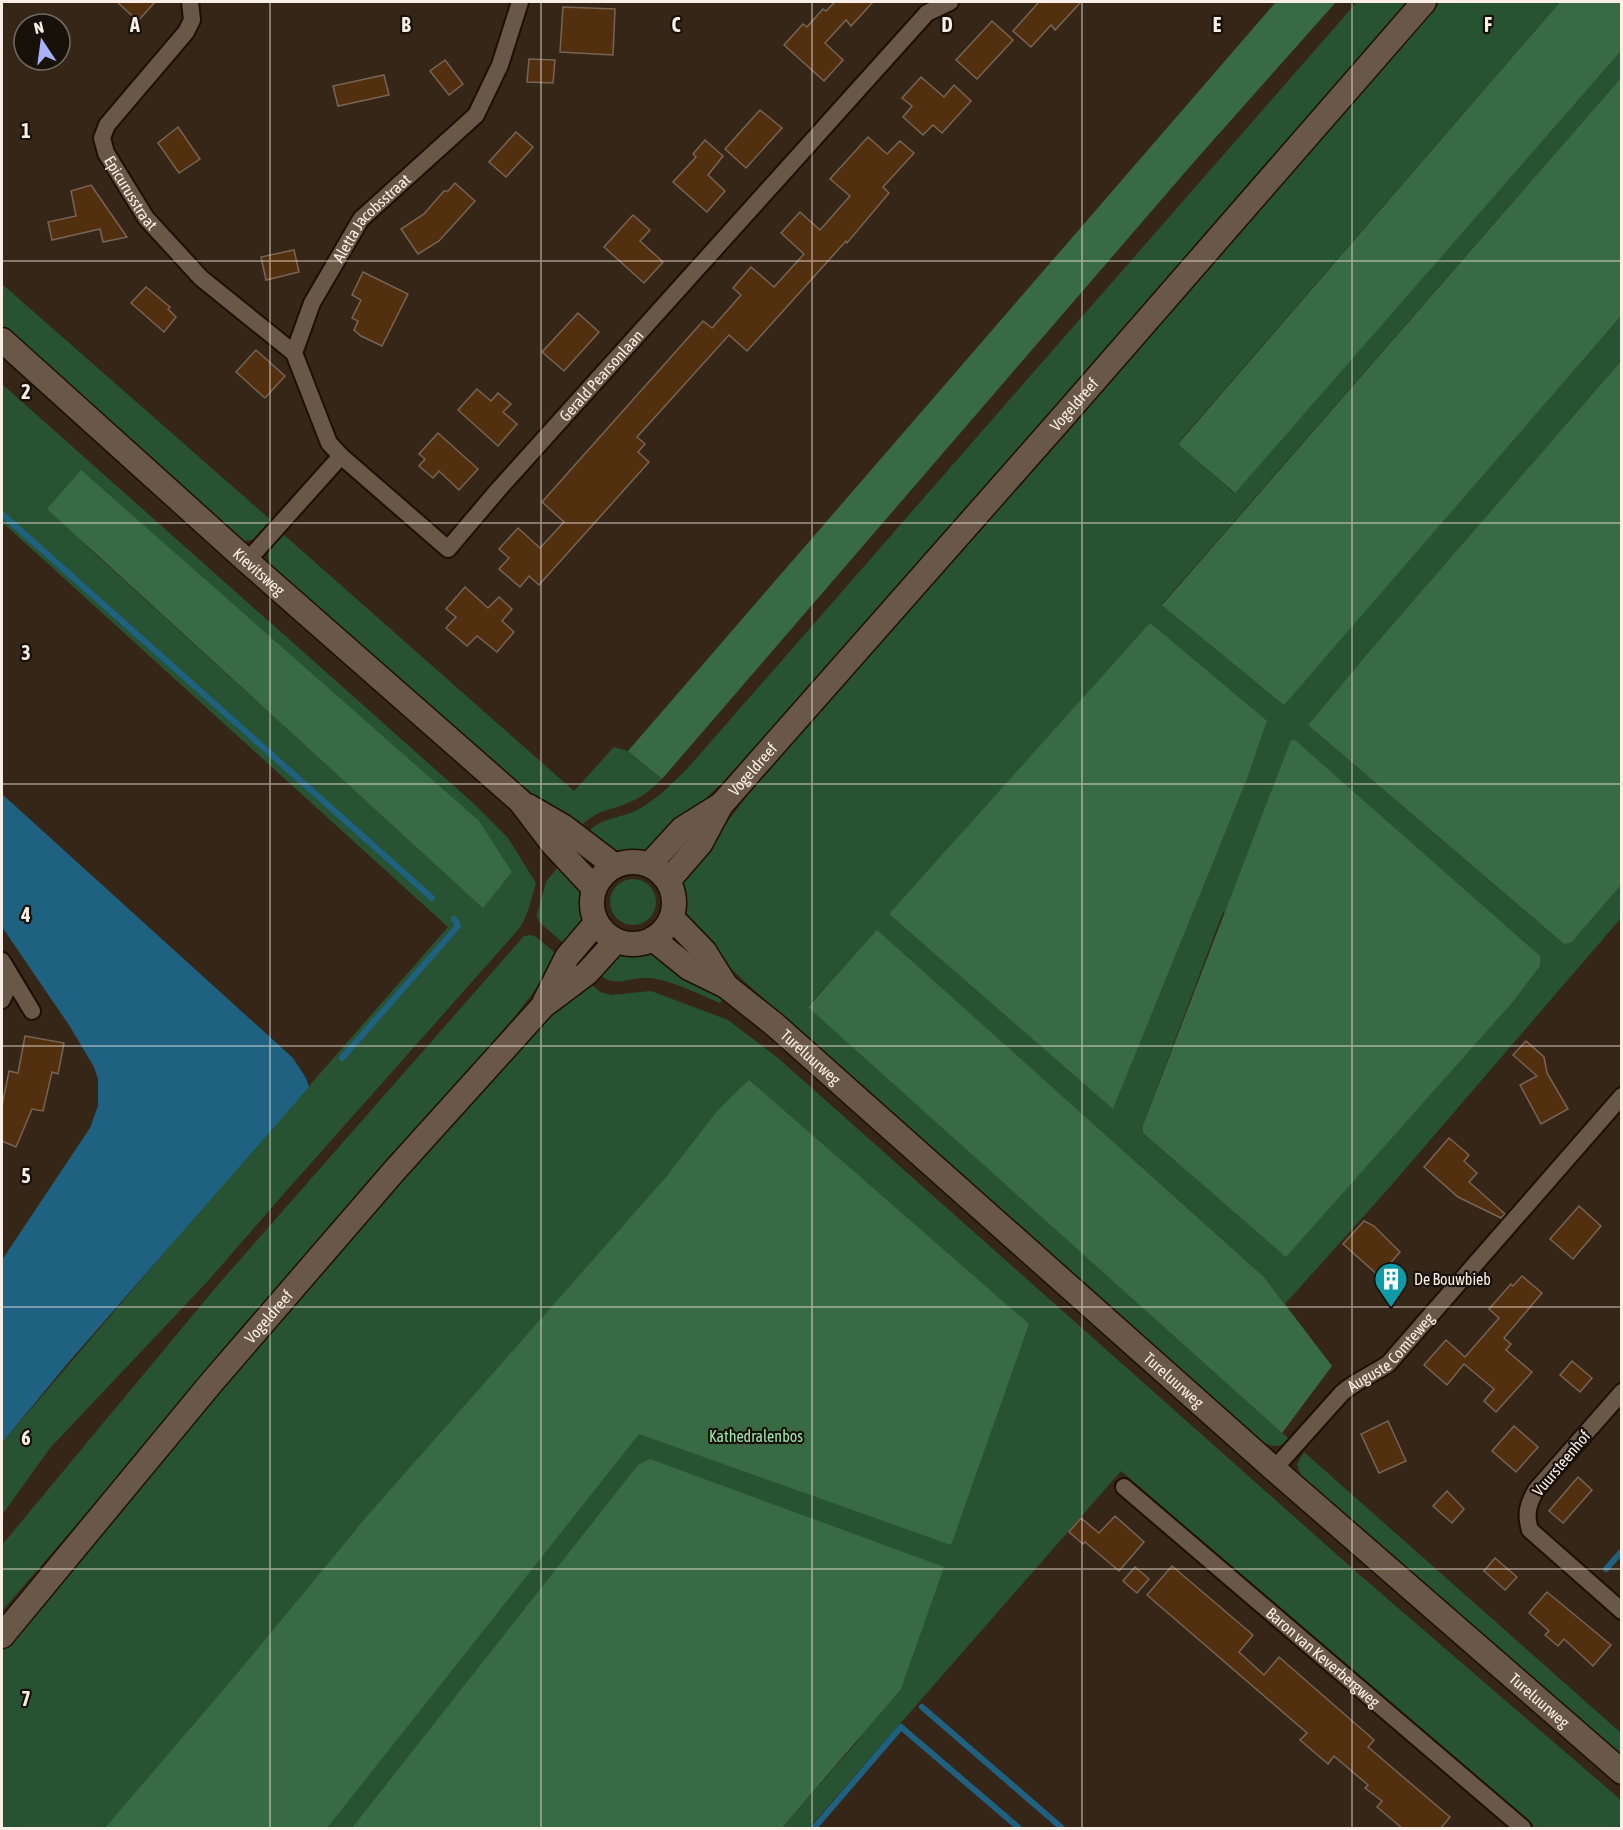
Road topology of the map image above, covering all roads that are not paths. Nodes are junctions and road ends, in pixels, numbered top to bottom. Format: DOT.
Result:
graph roads {
  1 [pos="190,2"];
  2 [pos="520,2"];
  3 [pos="950,2"];
  4 [pos="1424,2"];
  5 [pos="2,340"];
  6 [pos="294,353"];
  7 [pos="341,456"];
  8 [pos="247,561"];
  9 [pos="520,801"];
  10 [pos="615,866"];
  11 [pos="658,873"];
  12 [pos="594,888"];
  13 [pos="672,918"];
  14 [pos="596,923"];
  15 [pos="654,939"];
  16 [pos="616,941"];
  17 [pos="2,961"];
  18 [pos="12,978"];
  19 [pos="726,986"];
  20 [pos="2,1000"];
  21 [pos="543,1006"];
  22 [pos="32,1011"];
  23 [pos="1622,1096"];
  24 [pos="1622,1392"];
  25 [pos="1274,1469"];
  26 [pos="1124,1487"];
  27 [pos="1622,1611"];
  28 [pos="2,1636"];
  29 [pos="1622,1772"];
  30 [pos="1523,1828"];
  1 -- 6 [label="street, Epicurusstraat"];
  2 -- 6 [label="street, Aletta Jacobsstraat"];
  3 -- 7 [label="street, Gerald Pearsonlaan"];
  4 -- 11 [label="main road, Vogeldreef"];
  5 -- 8 [label="main road, Kievitsweg"];
  6 -- 7 [label="street"];
  7 -- 8 [label="street"];
  8 -- 9 [label="main road, Kievitsweg"];
  9 -- 10 [label="main road, Kievitsweg"];
  9 -- 12 [label="main road, Kievitsweg"];
  10 -- 11 [label="main road"];
  10 -- 12 [label="main road"];
  11 -- 13 [label="main road"];
  12 -- 14 [label="main road"];
  13 -- 15 [label="main road"];
  13 -- 19 [label="main road, Tureluurweg"];
  14 -- 16 [label="main road"];
  14 -- 21 [label="main road, Vogeldreef"];
  15 -- 16 [label="main road"];
  15 -- 19 [label="main road, Tureluurweg"];
  16 -- 21 [label="main road, Vogeldreef"];
  17 -- 18 [label="street"];
  18 -- 20 [label="street"];
  18 -- 22 [label="street"];
  19 -- 25 [label="main road, Tureluurweg"];
  21 -- 28 [label="main road, Vogeldreef"];
  23 -- 25 [label="street, Auguste Comteweg"];
  24 -- 27 [label="street, Vuursteenhof"];
  25 -- 29 [label="main road, Tureluurweg"];
  26 -- 30 [label="street, Baron van Keverbergweg"];
}
